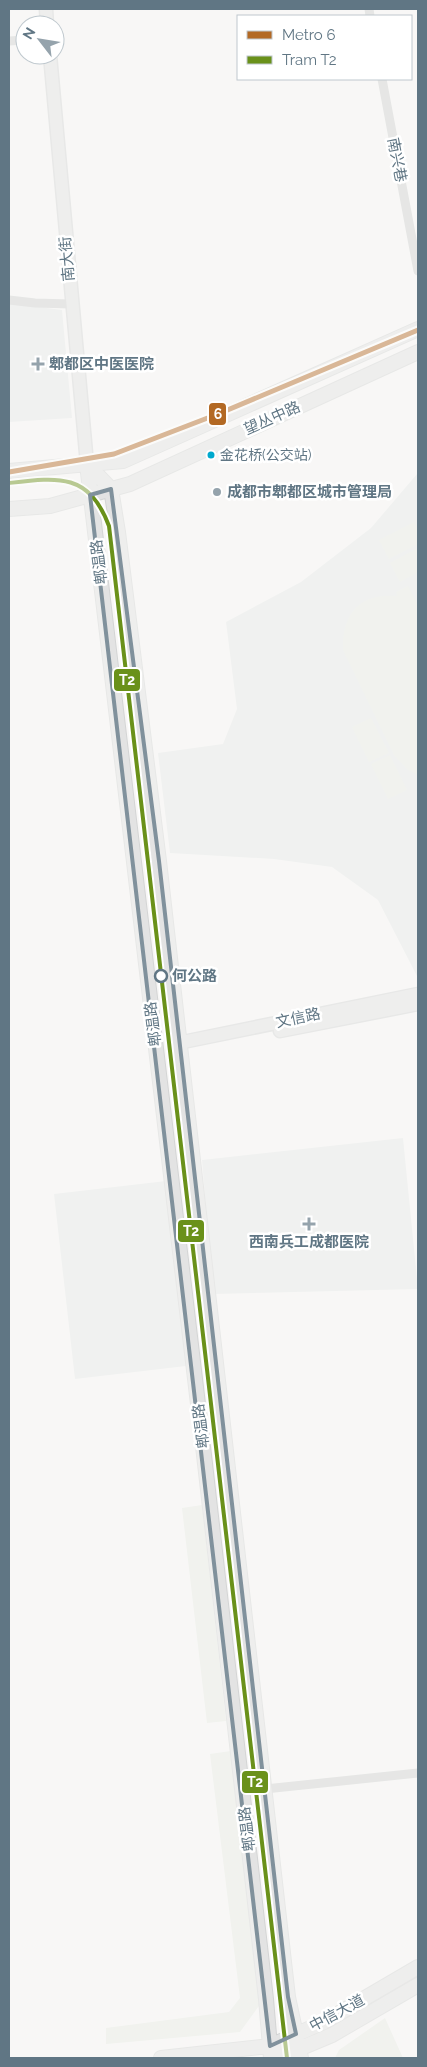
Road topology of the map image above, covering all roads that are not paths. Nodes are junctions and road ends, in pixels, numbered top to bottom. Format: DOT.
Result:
graph roads {
  1 [pos="51,65"];
  2 [pos="382,80"];
  3 [pos="418,271"];
  4 [pos="9,300"];
  5 [pos="71,304"];
  6 [pos="418,330"];
  7 [pos="418,352"];
  8 [pos="86,464"];
  9 [pos="9,471"];
  10 [pos="111,489"];
  11 [pos="90,495"];
  12 [pos="9,509"];
  13 [pos="418,994"];
  14 [pos="418,1004"];
  15 [pos="179,1047"];
  16 [pos="418,1773"];
  17 [pos="265,1789"];
  18 [pos="418,1967"];
  19 [pos="418,1985"];
  20 [pos="296,2034"];
  21 [pos="270,2052"];
  22 [pos="300,2054"];
  23 [pos="162,2058"];
  24 [pos="277,2058"];
  1 -- 5 [label="main road, 南大街"];
  2 -- 3 [label="street, 南兴巷"];
  4 -- 5 [label="street"];
  5 -- 8 [label="main road, 南大街"];
  6 -- 8 [label="main road, 望丛中路"];
  7 -- 10 [label="main road, 望丛中路"];
  8 -- 9 [label="main road, 望丛中路"];
  8 -- 10 [label="main road"];
  8 -- 11 [label="main road, 郫温路"];
  10 -- 11 [label="main road, 望丛中路"];
  10 -- 15 [label="main road, 郫温路"];
  11 -- 12 [label="main road, 望丛中路"];
  11 -- 21 [label="main road, 郫温路"];
  13 -- 15 [label="main road, 文信路"];
  14 -- 15 [label="main road"];
  15 -- 17 [label="main road, 郫温路"];
  16 -- 17 [label="street"];
  17 -- 20 [label="main road, 郫温路"];
  18 -- 20 [label="main road, 中信大道"];
  19 -- 22 [label="main road, 中信大道"];
  20 -- 21 [label="main road, 中信大道"];
  20 -- 22 [label="main road, 郫温路"];
  21 -- 23 [label="main road, 中信大道"];
  22 -- 24 [label="main road, 中信大道"];
}
